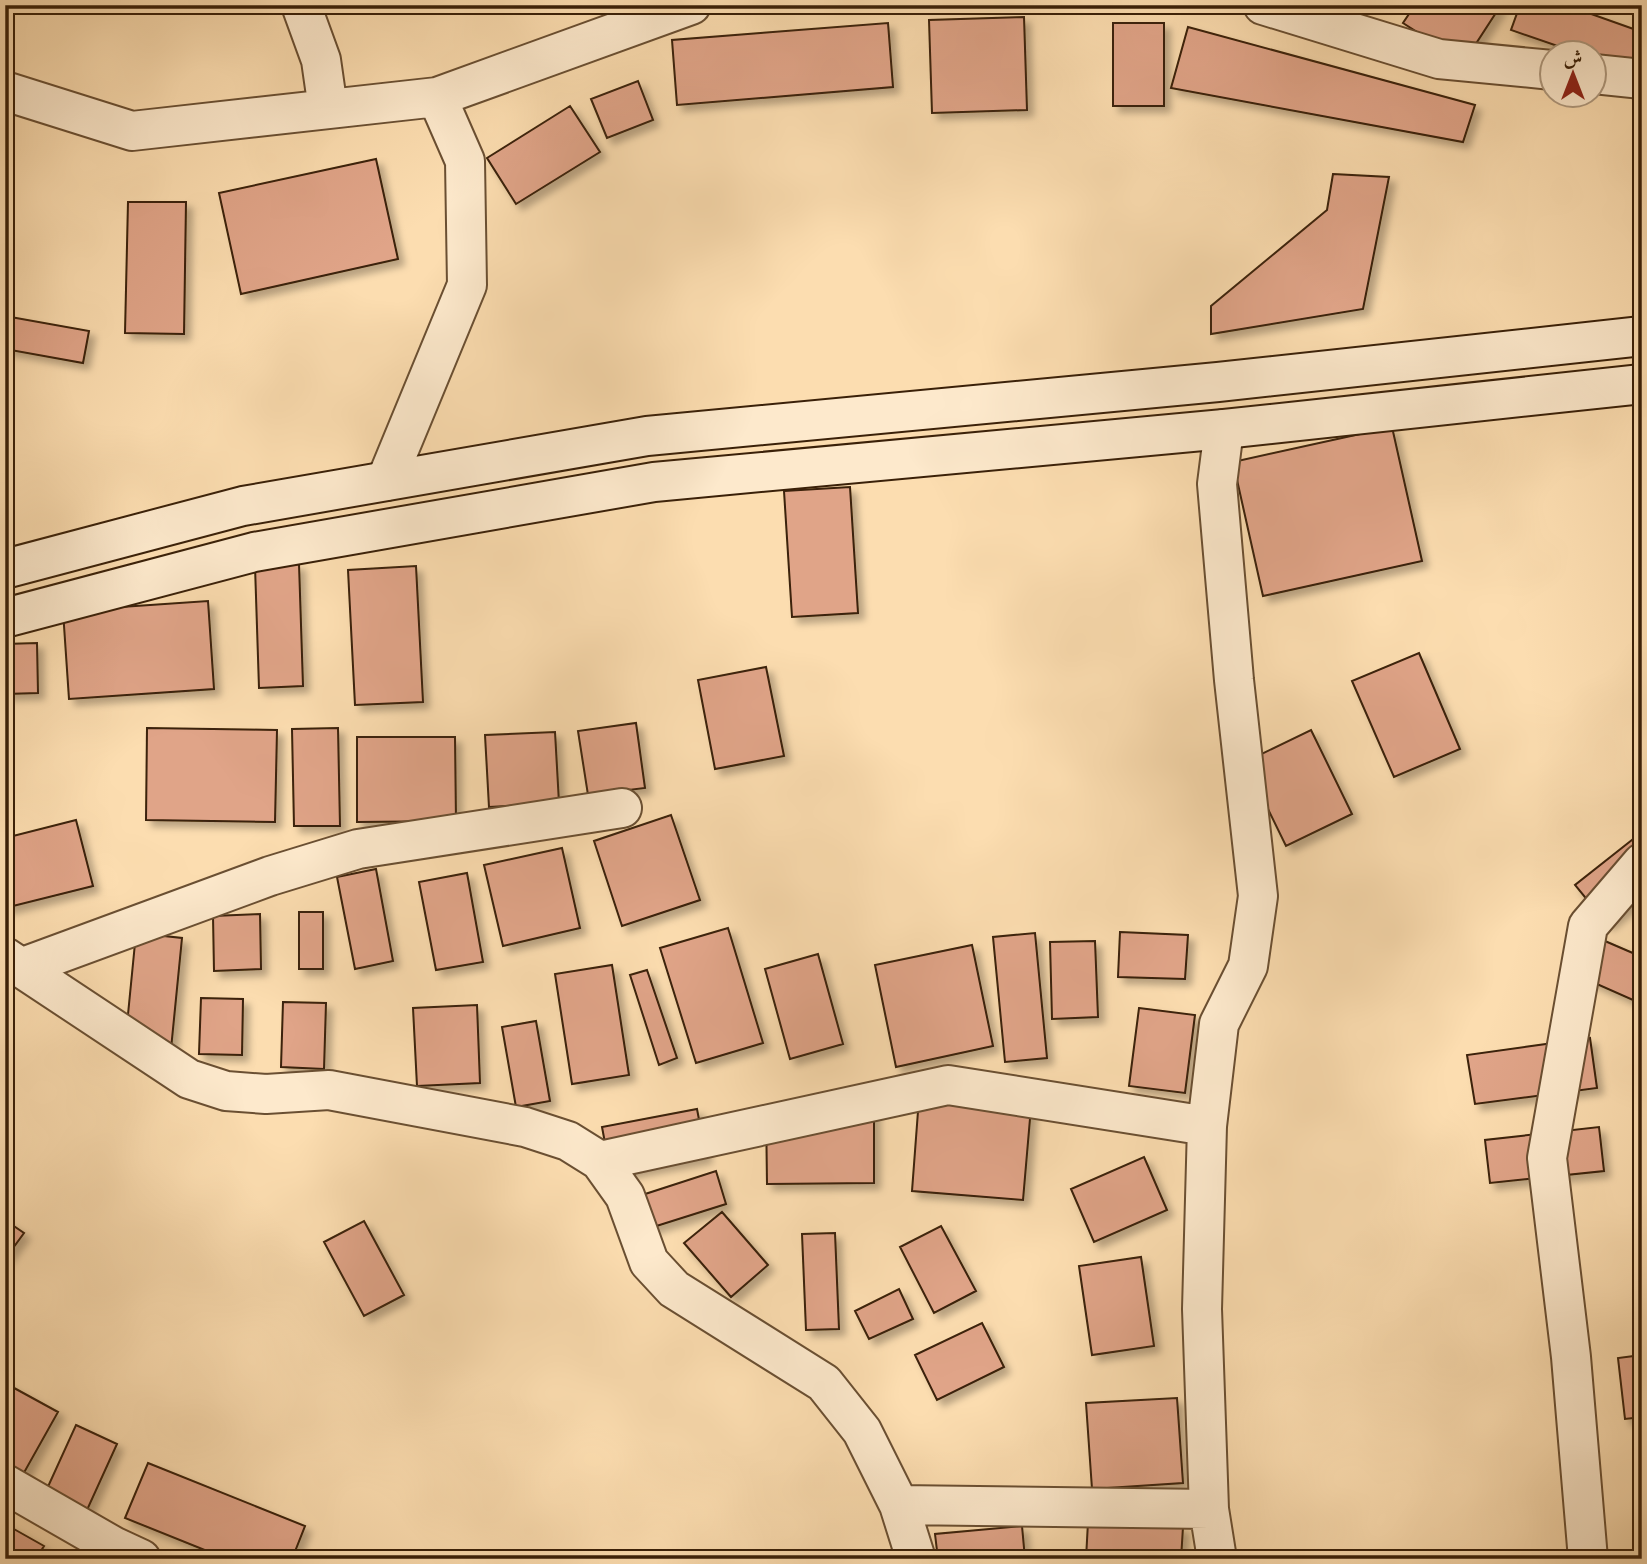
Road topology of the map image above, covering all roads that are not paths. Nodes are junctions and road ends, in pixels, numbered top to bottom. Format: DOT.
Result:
graph roads {
  1 [pos="301,5"];
  2 [pos="691,5"];
  3 [pos="1263,5"];
  4 [pos="1538,69"];
  5 [pos="1608,75"];
  6 [pos="1642,79"];
  7 [pos="5,91"];
  8 [pos="437,97"];
  9 [pos="328,109"];
  10 [pos="1642,336"];
  11 [pos="1642,384"];
  12 [pos="1224,429"];
  13 [pos="386,481"];
  14 [pos="5,569"];
  15 [pos="5,618"];
  16 [pos="622,808"];
  17 [pos="1642,863"];
  18 [pos="14,962"];
  19 [pos="1207,1126"];
  20 [pos="600,1161"];
  21 [pos="5,1484"];
  22 [pos="899,1505"];
  23 [pos="1209,1509"];
  24 [pos="141,1559"];
  25 [pos="916,1559"];
  26 [pos="1217,1559"];
  27 [pos="1588,1559"];
  1 -- 9 [label="street"];
  2 -- 8 [label="street"];
  3 -- 4 [label="street"];
  5 -- 6 [label="street"];
  7 -- 9 [label="street"];
  8 -- 9 [label="street"];
  8 -- 13 [label="street"];
  10 -- 13 [label="street"];
  11 -- 12 [label="street"];
  12 -- 15 [label="street"];
  12 -- 19 [label="street"];
  13 -- 14 [label="street"];
  16 -- 18 [label="street"];
  17 -- 27 [label="street"];
  18 -- 20 [label="street"];
  19 -- 20 [label="street"];
  19 -- 23 [label="street"];
  20 -- 22 [label="street"];
  21 -- 24 [label="street"];
  22 -- 23 [label="street"];
  22 -- 25 [label="street"];
  23 -- 26 [label="street"];
}
